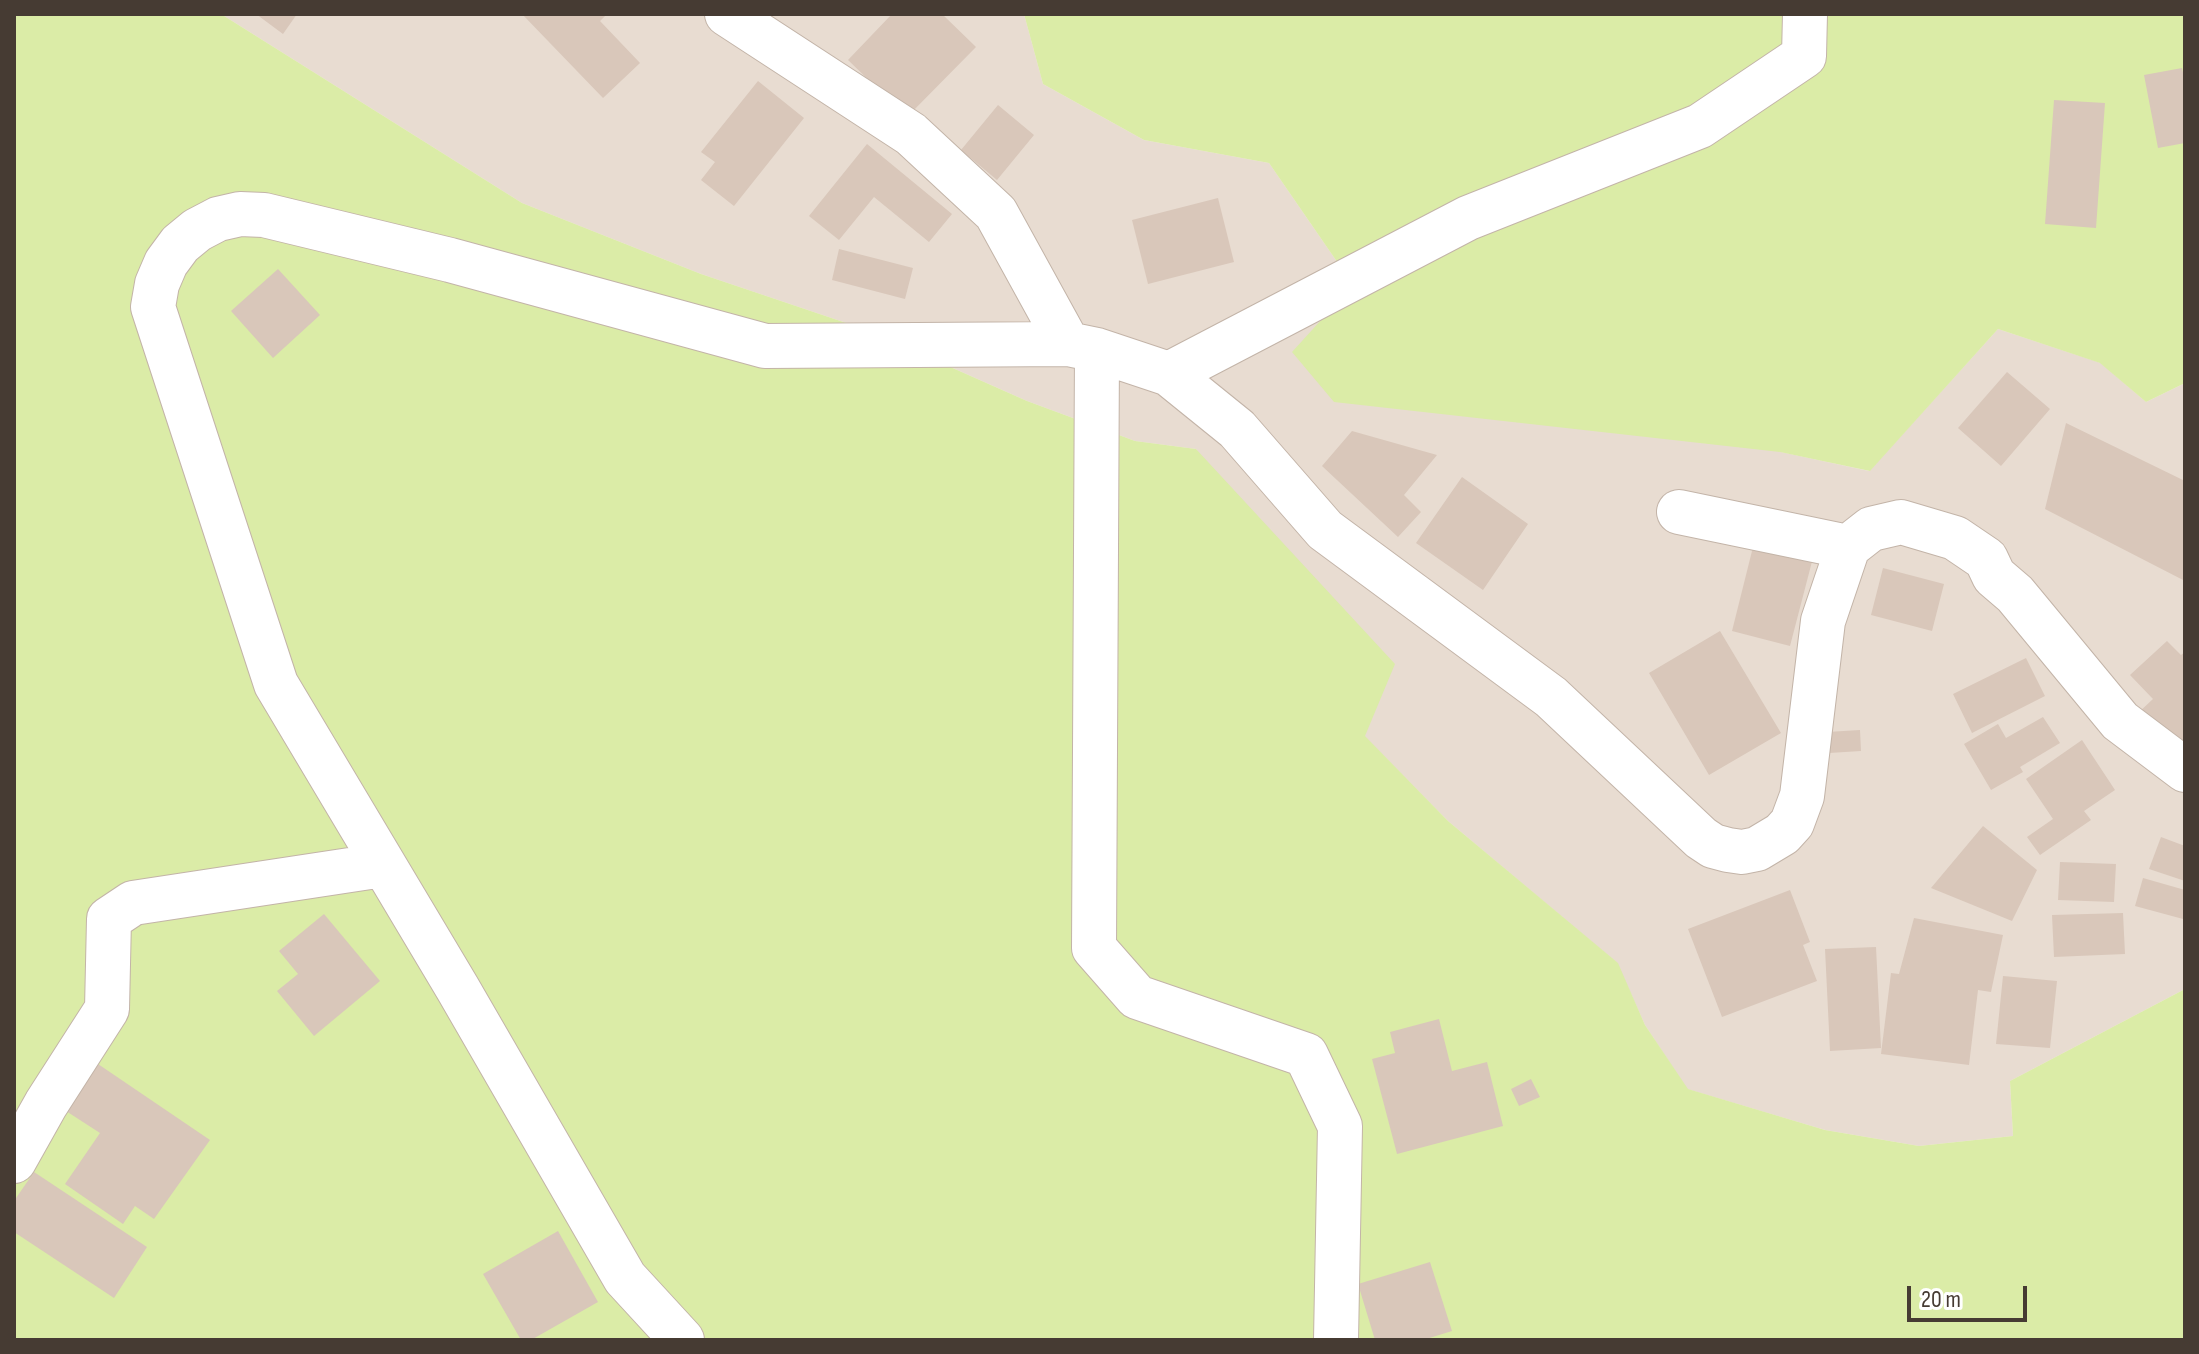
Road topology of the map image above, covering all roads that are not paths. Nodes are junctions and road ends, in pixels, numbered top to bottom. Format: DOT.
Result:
graph roads {
  1 [pos="727,14"];
  2 [pos="1805,14"];
  3 [pos="1082,347"];
  4 [pos="1169,374"];
  5 [pos="1679,512"];
  6 [pos="1848,547"];
  7 [pos="2185,770"];
  8 [pos="383,865"];
  9 [pos="14,1161"];
  10 [pos="682,1340"];
  11 [pos="1336,1340"];
  1 -- 3 [label="street"];
  2 -- 4 [label="street"];
  3 -- 4 [label="street"];
  3 -- 8 [label="street"];
  3 -- 11 [label="street"];
  4 -- 6 [label="street"];
  5 -- 6 [label="street"];
  6 -- 7 [label="street"];
  8 -- 9 [label="street"];
  8 -- 10 [label="street"];
}
